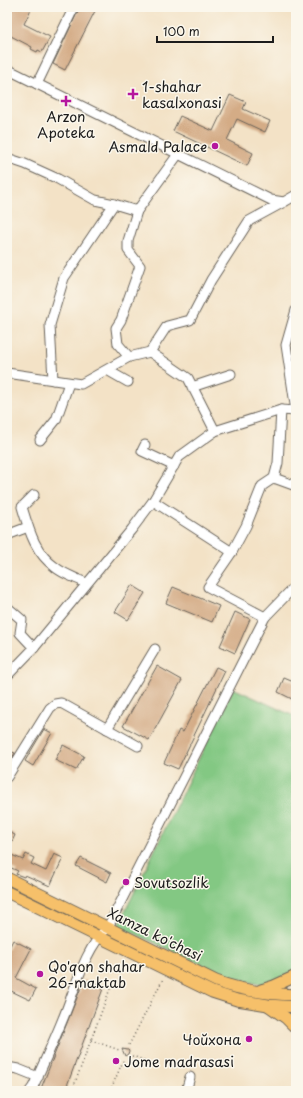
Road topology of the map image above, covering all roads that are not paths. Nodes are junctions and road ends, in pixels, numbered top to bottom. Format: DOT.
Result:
graph roads {
  1 [pos="74,7"];
  2 [pos="7,69"];
  3 [pos="37,84"];
  4 [pos="179,153"];
  5 [pos="7,158"];
  6 [pos="296,195"];
  7 [pos="284,202"];
  8 [pos="114,204"];
  9 [pos="137,212"];
  10 [pos="296,310"];
  11 [pos="150,352"];
  12 [pos="129,357"];
  13 [pos="107,370"];
  14 [pos="7,373"];
  15 [pos="230,374"];
  16 [pos="53,380"];
  17 [pos="128,382"];
  18 [pos="69,383"];
  19 [pos="192,387"];
  20 [pos="281,410"];
  21 [pos="296,411"];
  22 [pos="215,431"];
  23 [pos="40,440"];
  24 [pos="145,445"];
  25 [pos="174,466"];
  26 [pos="274,478"];
  27 [pos="296,486"];
  28 [pos="34,495"];
  29 [pos="153,501"];
  30 [pos="28,527"];
  31 [pos="7,535"];
  32 [pos="232,552"];
  33 [pos="86,583"];
  34 [pos="296,586"];
  35 [pos="7,607"];
  36 [pos="265,617"];
  37 [pos="34,648"];
  38 [pos="155,649"];
  39 [pos="7,676"];
  40 [pos="108,730"];
  41 [pos="138,746"];
  42 [pos="7,777"];
  43 [pos="7,878"];
  44 [pos="7,892"];
  45 [pos="108,927"];
  46 [pos="98,936"];
  47 [pos="296,976"];
  48 [pos="254,992"];
  49 [pos="296,995"];
  50 [pos="268,1005"];
  51 [pos="296,1007"];
  52 [pos="296,1028"];
  53 [pos="7,1067"];
  54 [pos="190,1077"];
  55 [pos="38,1078"];
  56 [pos="30,1091"];
  57 [pos="186,1091"];
  1 -- 3 [label="street"];
  2 -- 3 [label="street"];
  3 -- 4 [label="street"];
  4 -- 7 [label="street"];
  4 -- 9 [label="street"];
  5 -- 8 [label="street"];
  6 -- 7 [label="street"];
  7 -- 11 [label="street"];
  8 -- 9 [label="street"];
  8 -- 16 [label="street"];
  9 -- 12 [label="street"];
  10 -- 21 [label="street"];
  11 -- 12 [label="street"];
  11 -- 19 [label="street"];
  12 -- 13 [label="street"];
  13 -- 17 [label="street"];
  13 -- 18 [label="street"];
  14 -- 16 [label="street"];
  15 -- 19 [label="street"];
  16 -- 18 [label="street"];
  18 -- 23 [label="street"];
  19 -- 22 [label="street"];
  20 -- 21 [label="street"];
  20 -- 22 [label="street"];
  20 -- 26 [label="street"];
  22 -- 25 [label="street"];
  24 -- 25 [label="street"];
  25 -- 29 [label="street"];
  26 -- 27 [label="street"];
  26 -- 32 [label="street"];
  28 -- 30 [label="street"];
  29 -- 32 [label="street"];
  29 -- 33 [label="street"];
  30 -- 31 [label="street"];
  30 -- 33 [label="street"];
  32 -- 36 [label="street"];
  33 -- 37 [label="street"];
  34 -- 36 [label="street"];
  35 -- 37 [label="street"];
  36 -- 45 [label="street"];
  37 -- 39 [label="street"];
  38 -- 40 [label="street"];
  40 -- 41 [label="street"];
  40 -- 42 [label="street"];
  43 -- 45 [label="main road, Xamza ko'chasi"];
  44 -- 46 [label="main road, Xamza ko'chasi"];
  45 -- 46 [label="street"];
  45 -- 48 [label="main road, Xamza ko'chasi"];
  46 -- 50 [label="main road, Xamza ko'chasi"];
  46 -- 55 [label="street"];
  47 -- 48 [label="main road"];
  48 -- 49 [label="main road, Xamza ko'chasi"];
  50 -- 51 [label="main road, Xamza ko'chasi"];
  50 -- 52 [label="main road"];
  53 -- 55 [label="street"];
  54 -- 57 [label="street"];
  55 -- 56 [label="street"];
}
